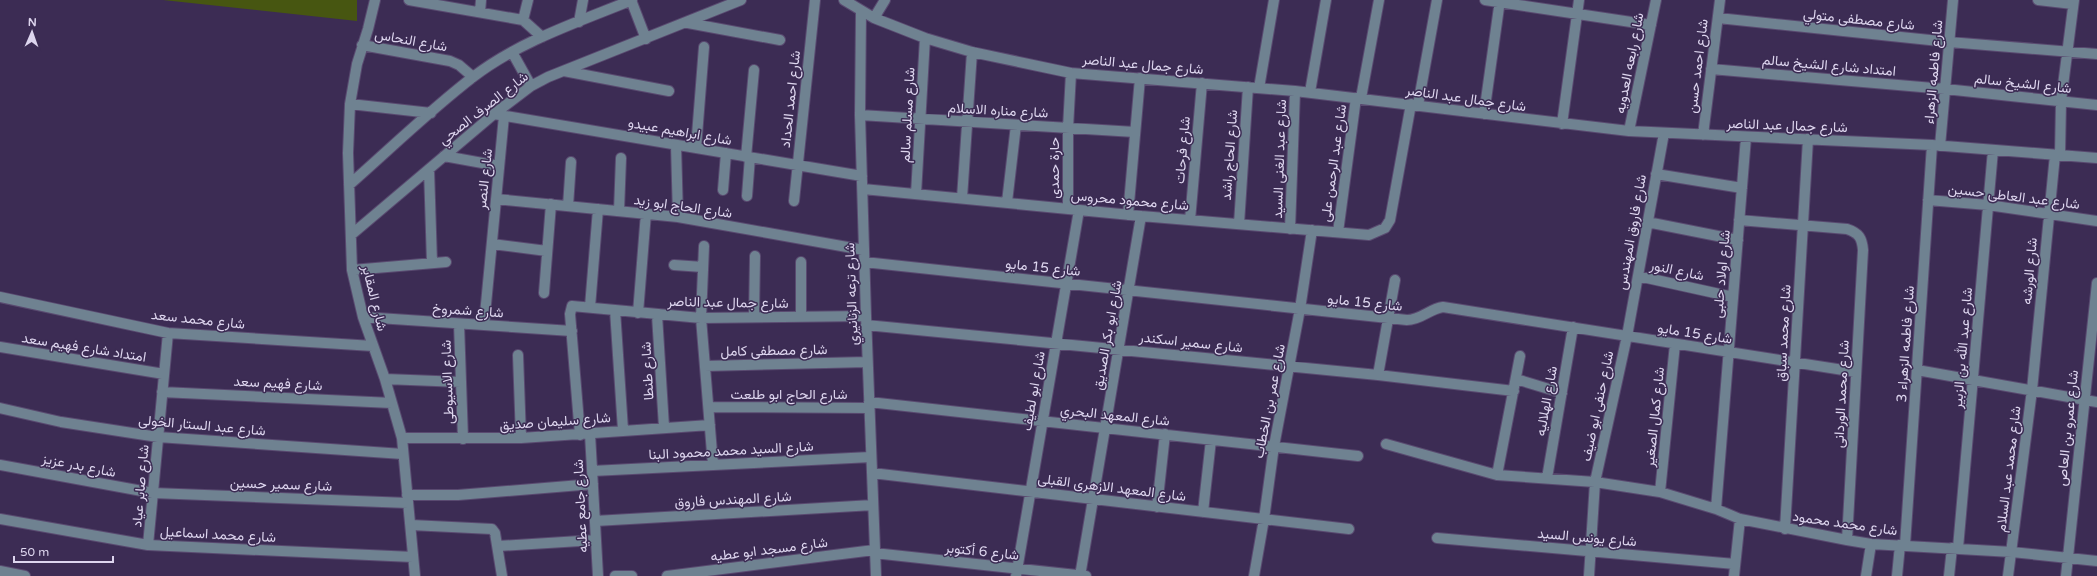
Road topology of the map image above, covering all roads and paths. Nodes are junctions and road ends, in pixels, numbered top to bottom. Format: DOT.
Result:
graph roads {
  1 [pos="375,0"];
  2 [pos="409,0"];
  3 [pos="481,0"];
  4 [pos="528,0"];
  5 [pos="583,0"];
  6 [pos="631,0"];
  7 [pos="741,0"];
  8 [pos="815,0"];
  9 [pos="844,0"];
  10 [pos="885,0"];
  11 [pos="1274,0"];
  12 [pos="1326,0"];
  13 [pos="1379,0"];
  14 [pos="1437,0"];
  15 [pos="1485,0"];
  16 [pos="1579,0"];
  17 [pos="1656,0"];
  18 [pos="1720,0"];
  19 [pos="1953,0"];
  20 [pos="2038,0"];
  21 [pos="1500,1"];
  22 [pos="427,2"];
  23 [pos="2074,2"];
  24 [pos="861,11"];
  25 [pos="480,12"];
  26 [pos="1576,14"];
  27 [pos="874,18"];
  28 [pos="1718,18"];
  29 [pos="523,20"];
  30 [pos="579,22"];
  31 [pos="688,22"];
  32 [pos="1651,25"];
  33 [pos="542,37"];
  34 [pos="925,38"];
  35 [pos="646,39"];
  36 [pos="780,40"];
  37 [pos="1949,42"];
  38 [pos="362,45"];
  39 [pos="704,47"];
  40 [pos="2066,51"];
  41 [pos="512,52"];
  42 [pos="972,52"];
  43 [pos="2097,54"];
  44 [pos="1711,69"];
  45 [pos="754,70"];
  46 [pos="564,71"];
  47 [pos="1071,73"];
  48 [pos="473,77"];
  49 [pos="1140,78"];
  50 [pos="1202,83"];
  51 [pos="531,86"];
  52 [pos="1248,87"];
  53 [pos="1259,88"];
  54 [pos="1945,89"];
  55 [pos="669,90"];
  56 [pos="1295,91"];
  57 [pos="1310,92"];
  58 [pos="1358,98"];
  59 [pos="2061,101"];
  60 [pos="350,104"];
  61 [pos="1415,105"];
  62 [pos="2097,105"];
  63 [pos="431,113"];
  64 [pos="1484,114"];
  65 [pos="499,115"];
  66 [pos="860,115"];
  67 [pos="920,119"];
  68 [pos="967,122"];
  69 [pos="1562,124"];
  70 [pos="1016,125"];
  71 [pos="1068,128"];
  72 [pos="1629,131"];
  73 [pos="1135,132"];
  74 [pos="1664,133"];
  75 [pos="1703,135"];
  76 [pos="1746,137"];
  77 [pos="1808,139"];
  78 [pos="676,145"];
  79 [pos="1936,146"];
  80 [pos="696,148"];
  81 [pos="1993,150"];
  82 [pos="726,153"];
  83 [pos="2058,155"];
  84 [pos="444,156"];
  85 [pos="748,157"];
  86 [pos="621,158"];
  87 [pos="2097,158"];
  88 [pos="571,162"];
  89 [pos="797,165"];
  90 [pos="499,166"];
  91 [pos="429,169"];
  92 [pos="1656,174"];
  93 [pos="862,176"];
  94 [pos="349,185"];
  95 [pos="1742,188"];
  96 [pos="863,189"];
  97 [pos="723,190"];
  98 [pos="916,194"];
  99 [pos="747,196"];
  100 [pos="962,198"];
  101 [pos="496,199"];
  102 [pos="1928,200"];
  103 [pos="794,201"];
  104 [pos="1006,202"];
  105 [pos="551,204"];
  106 [pos="1988,205"];
  107 [pos="568,206"];
  108 [pos="598,209"];
  109 [pos="1073,209"];
  110 [pos="619,211"];
  111 [pos="646,214"];
  112 [pos="2049,214"];
  113 [pos="1128,215"];
  114 [pos="1141,216"];
  115 [pos="678,217"];
  116 [pos="1190,220"];
  117 [pos="1740,220"];
  118 [pos="2097,221"];
  119 [pos="1648,222"];
  120 [pos="1239,224"];
  121 [pos="1803,225"];
  122 [pos="1290,228"];
  123 [pos="1312,230"];
  124 [pos="1338,232"];
  125 [pos="351,235"];
  126 [pos="1738,240"];
  127 [pos="492,244"];
  128 [pos="704,246"];
  129 [pos="864,250"];
  130 [pos="547,251"];
  131 [pos="755,256"];
  132 [pos="446,262"];
  133 [pos="801,262"];
  134 [pos="864,262"];
  135 [pos="432,263"];
  136 [pos="674,265"];
  137 [pos="703,267"];
  138 [pos="352,270"];
  139 [pos="1638,276"];
  140 [pos="1395,280"];
  141 [pos="2097,283"];
  142 [pos="1066,284"];
  143 [pos="1128,290"];
  144 [pos="544,293"];
  145 [pos="0,297"];
  146 [pos="1733,297"];
  147 [pos="590,307"];
  148 [pos="1300,309"];
  149 [pos="615,310"];
  150 [pos="638,313"];
  151 [pos="657,315"];
  152 [pos="363,317"];
  153 [pos="754,317"];
  154 [pos="801,317"];
  155 [pos="701,318"];
  156 [pos="1388,319"];
  157 [pos="866,321"];
  158 [pos="459,324"];
  159 [pos="484,325"];
  160 [pos="1573,328"];
  161 [pos="572,331"];
  162 [pos="168,333"];
  163 [pos="1627,336"];
  164 [pos="1055,344"];
  165 [pos="1675,344"];
  166 [pos="373,346"];
  167 [pos="0,347"];
  168 [pos="1118,349"];
  169 [pos="1728,352"];
  170 [pos="518,354"];
  171 [pos="1520,356"];
  172 [pos="868,362"];
  173 [pos="1795,362"];
  174 [pos="705,366"];
  175 [pos="1290,366"];
  176 [pos="1917,370"];
  177 [pos="1856,372"];
  178 [pos="164,374"];
  179 [pos="1378,375"];
  180 [pos="385,379"];
  181 [pos="1516,379"];
  182 [pos="1973,379"];
  183 [pos="461,382"];
  184 [pos="2032,390"];
  185 [pos="1514,391"];
  186 [pos="162,392"];
  187 [pos="1562,393"];
  188 [pos="2085,400"];
  189 [pos="2097,402"];
  190 [pos="392,403"];
  191 [pos="869,405"];
  192 [pos="709,407"];
  193 [pos="0,408"];
  194 [pos="1042,421"];
  195 [pos="710,425"];
  196 [pos="664,427"];
  197 [pos="1105,428"];
  198 [pos="623,430"];
  199 [pos="585,434"];
  200 [pos="1165,434"];
  201 [pos="158,437"];
  202 [pos="402,438"];
  203 [pos="521,438"];
  204 [pos="463,439"];
  205 [pos="1211,440"];
  206 [pos="1386,444"];
  207 [pos="1274,446"];
  208 [pos="403,454"];
  209 [pos="1358,456"];
  210 [pos="871,457"];
  211 [pos="0,465"];
  212 [pos="713,465"];
  213 [pos="592,471"];
  214 [pos="872,473"];
  215 [pos="1497,475"];
  216 [pos="1547,478"];
  217 [pos="1595,482"];
  218 [pos="593,484"];
  219 [pos="1030,492"];
  220 [pos="1660,492"];
  221 [pos="153,493"];
  222 [pos="408,499"];
  223 [pos="1093,499"];
  224 [pos="873,505"];
  225 [pos="1157,507"];
  226 [pos="1716,509"];
  227 [pos="1203,512"];
  228 [pos="0,519"];
  229 [pos="1264,519"];
  230 [pos="1740,519"];
  231 [pos="595,521"];
  232 [pos="411,525"];
  233 [pos="1349,529"];
  234 [pos="1786,529"];
  235 [pos="1437,538"];
  236 [pos="596,540"];
  237 [pos="1847,540"];
  238 [pos="1871,544"];
  239 [pos="148,545"];
  240 [pos="1902,545"];
  241 [pos="498,546"];
  242 [pos="1955,548"];
  243 [pos="874,551"];
  244 [pos="1590,552"];
  245 [pos="2012,552"];
  246 [pos="414,557"];
  247 [pos="2068,558"];
  248 [pos="2097,561"];
  249 [pos="1735,564"];
  250 [pos="0,571"];
  251 [pos="1016,572"];
  252 [pos="24,576"];
  253 [pos="415,576"];
  254 [pos="502,576"];
  255 [pos="598,576"];
  256 [pos="615,576"];
  257 [pos="632,576"];
  258 [pos="667,576"];
  259 [pos="876,576"];
  260 [pos="1082,576"];
  261 [pos="1254,576"];
  262 [pos="1589,576"];
  263 [pos="1734,576"];
  264 [pos="1866,576"];
  265 [pos="1897,576"];
  266 [pos="1949,576"];
  267 [pos="2008,576"];
  268 [pos="2066,576"];
  1 -- 38 [label="street, شارع المقابر"];
  2 -- 22 [label="street"];
  3 -- 25 [label="street"];
  4 -- 29 [label="street"];
  5 -- 30 [label="street"];
  6 -- 30 [label="street, شارع الصرف الصحي"];
  6 -- 35 [label="street"];
  7 -- 31 [label="street, شارع الصرف الصحي"];
  8 -- 89 [label="street, شارع احمد الحداد"];
  9 -- 24 [label="street, شارع جمال عبد الناصر"];
  10 -- 27 [label="street"];
  11 -- 53 [label="street"];
  12 -- 57 [label="street"];
  13 -- 58 [label="street, شارع عبد الرحمن على"];
  14 -- 61 [label="street"];
  15 -- 21 [label="street"];
  16 -- 26 [label="street"];
  17 -- 32 [label="street, شارع رابعه العدويه"];
  18 -- 28 [label="street, شارع احمد حسن"];
  19 -- 37 [label="street, شارع فاطمه الزهراء"];
  20 -- 23 [label="street"];
  21 -- 26 [label="street"];
  21 -- 64 [label="street"];
  22 -- 25 [label="street"];
  23 -- 40 [label="street, شارع الورشه"];
  24 -- 27 [label="street, شارع جمال عبد الناصر"];
  24 -- 66 [label="street, شارع ترعه الزنانيري"];
  25 -- 29 [label="street"];
  26 -- 32 [label="street"];
  26 -- 69 [label="street"];
  27 -- 34 [label="street, شارع جمال عبد الناصر"];
  28 -- 37 [label="street, شارع مصطفى متولي"];
  28 -- 44 [label="street, شارع احمد حسن"];
  29 -- 33 [label="street"];
  30 -- 33 [label="street, شارع الصرف الصحي"];
  31 -- 35 [label="street, شارع الصرف الصحي"];
  31 -- 36 [label="street"];
  32 -- 72 [label="street, شارع رابعه العدويه"];
  33 -- 41 [label="street, شارع الصرف الصحي"];
  34 -- 42 [label="street, شارع جمال عبد الناصر"];
  34 -- 67 [label="street, شارع مسلم سالم"];
  35 -- 46 [label="street, شارع الصرف الصحي"];
  37 -- 40 [label="street, شارع مصطفى متولي"];
  37 -- 54 [label="street, شارع فاطمه الزهراء"];
  38 -- 48 [label="street, شارع النحاس"];
  38 -- 60 [label="street, شارع المقابر"];
  39 -- 80 [label="street"];
  40 -- 43 [label="street, شارع مصطفى متولي"];
  40 -- 59 [label="street, شارع الورشه"];
  41 -- 48 [label="street, شارع الصرف الصحي"];
  41 -- 51 [label="street"];
  42 -- 47 [label="street, شارع جمال عبد الناصر"];
  42 -- 68 [label="street"];
  44 -- 54 [label="street, امتداد شارع الشيخ سالم"];
  44 -- 75 [label="street, شارع احمد حسن"];
  45 -- 85 [label="street"];
  46 -- 51 [label="street, شارع الصرف الصحي"];
  46 -- 55 [label="street"];
  47 -- 49 [label="street, شارع جمال عبد الناصر"];
  47 -- 71 [label="street, حارة حمدى"];
  48 -- 63 [label="street, شارع الصرف الصحي"];
  49 -- 50 [label="street, شارع جمال عبد الناصر"];
  49 -- 73 [label="street"];
  50 -- 52 [label="street, شارع جمال عبد الناصر"];
  50 -- 116 [label="street, شارع فرحات"];
  51 -- 65 [label="street, شارع الصرف الصحي"];
  52 -- 53 [label="street, شارع جمال عبد الناصر"];
  52 -- 120 [label="street, شارع الحاج راشد"];
  53 -- 56 [label="street, شارع جمال عبد الناصر"];
  54 -- 59 [label="street, شارع الشيخ سالم"];
  54 -- 79 [label="street, شارع فاطمه الزهراء"];
  56 -- 57 [label="street, شارع جمال عبد الناصر"];
  56 -- 122 [label="street, شارع عبد الغنى السيد"];
  57 -- 58 [label="street, شارع جمال عبد الناصر"];
  58 -- 61 [label="street, شارع جمال عبد الناصر"];
  58 -- 124 [label="street, شارع عبد الرحمن على"];
  59 -- 62 [label="street, شارع الشيخ سالم"];
  59 -- 83 [label="street, شارع الورشه"];
  60 -- 63 [label="street"];
  60 -- 94 [label="street, شارع المقابر"];
  61 -- 64 [label="street, شارع جمال عبد الناصر"];
  61 -- 124 [label="street, شارع محمود محروس"];
  63 -- 94 [label="street, شارع الصرف الصحي"];
  64 -- 69 [label="street, شارع جمال عبد الناصر"];
  65 -- 78 [label="street, شارع ابراهيم عبيدو"];
  65 -- 84 [label="street, شارع الصرف الصحي"];
  65 -- 90 [label="street, شارع النصر"];
  66 -- 67 [label="street, شارع مناره الاسلام"];
  66 -- 93 [label="street, شارع ترعه الزنانيري"];
  67 -- 68 [label="street, شارع مناره الاسلام"];
  67 -- 98 [label="street, شارع مسلم سالم"];
  68 -- 70 [label="street, شارع مناره الاسلام"];
  68 -- 100 [label="street"];
  69 -- 72 [label="street, شارع جمال عبد الناصر"];
  70 -- 71 [label="street, شارع مناره الاسلام"];
  70 -- 104 [label="street"];
  71 -- 73 [label="street, شارع مناره الاسلام"];
  71 -- 109 [label="street, حارة حمدى"];
  72 -- 74 [label="street, شارع جمال عبد الناصر"];
  73 -- 113 [label="street"];
  74 -- 75 [label="street, شارع جمال عبد الناصر"];
  74 -- 92 [label="street, شارع فاروق المهندس"];
  75 -- 76 [label="street, شارع جمال عبد الناصر"];
  76 -- 77 [label="street, شارع جمال عبد الناصر"];
  76 -- 95 [label="street, شارع اولاد حلبى"];
  77 -- 79 [label="street, شارع جمال عبد الناصر"];
  77 -- 121 [label="street, شارع محمد سباق"];
  78 -- 80 [label="street, شارع ابراهيم عبيدو"];
  78 -- 115 [label="street"];
  79 -- 81 [label="street, شارع جمال عبد الناصر"];
  79 -- 102 [label="street, شارع فاطمه الزهراء 3"];
  80 -- 82 [label="street, شارع ابراهيم عبيدو"];
  81 -- 83 [label="street, شارع جمال عبد الناصر"];
  81 -- 106 [label="street, شارع عبد الله بن الزبير"];
  82 -- 85 [label="street, شارع ابراهيم عبيدو"];
  82 -- 97 [label="street"];
  83 -- 87 [label="street, شارع جمال عبد الناصر"];
  83 -- 112 [label="street, شارع الورشه"];
  84 -- 90 [label="street"];
  84 -- 91 [label="street, شارع الصرف الصحي"];
  85 -- 89 [label="street, شارع ابراهيم عبيدو"];
  85 -- 99 [label="street"];
  86 -- 110 [label="street"];
  88 -- 107 [label="street"];
  89 -- 93 [label="street, شارع ابراهيم عبيدو"];
  89 -- 103 [label="street, شارع احمد الحداد"];
  90 -- 101 [label="street, شارع النصر"];
  91 -- 125 [label="street, شارع الصرف الصحي"];
  91 -- 135 [label="street"];
  92 -- 95 [label="street"];
  92 -- 119 [label="street, شارع فاروق المهندس"];
  93 -- 96 [label="street, شارع ترعه الزنانيري"];
  94 -- 125 [label="street, شارع المقابر"];
  95 -- 117 [label="street, شارع اولاد حلبى"];
  96 -- 98 [label="street, شارع محمود محروس"];
  96 -- 129 [label="street, شارع ترعه الزنانيري"];
  98 -- 100 [label="street, شارع محمود محروس"];
  100 -- 104 [label="street, شارع محمود محروس"];
  101 -- 105 [label="street, شارع الحاج ابو زيد"];
  101 -- 127 [label="street, شارع النصر"];
  102 -- 106 [label="street, شارع عبد العاطى حسين"];
  102 -- 176 [label="street, شارع فاطمه الزهراء 3"];
  104 -- 109 [label="street, شارع محمود محروس"];
  105 -- 107 [label="street, شارع الحاج ابو زيد"];
  105 -- 130 [label="street"];
  106 -- 112 [label="street, شارع عبد العاطى حسين"];
  106 -- 182 [label="street, شارع عبد الله بن الزبير"];
  107 -- 108 [label="street, شارع الحاج ابو زيد"];
  108 -- 110 [label="street, شارع الحاج ابو زيد"];
  108 -- 147 [label="street"];
  109 -- 113 [label="street, شارع محمود محروس"];
  109 -- 142 [label="street, شارع ابو لطيف"];
  110 -- 111 [label="street, شارع الحاج ابو زيد"];
  111 -- 115 [label="street, شارع الحاج ابو زيد"];
  111 -- 150 [label="street"];
  112 -- 118 [label="street, شارع عبد العاطى حسين"];
  112 -- 184 [label="street, شارع الورشه"];
  113 -- 114 [label="street, شارع محمود محروس"];
  114 -- 116 [label="street, شارع محمود محروس"];
  114 -- 143 [label="street, شارع ابو بكر الصديق"];
  115 -- 129 [label="street, شارع الحاج ابو زيد"];
  116 -- 120 [label="street, شارع محمود محروس"];
  117 -- 121 [label="street"];
  117 -- 126 [label="street, شارع اولاد حلبى"];
  119 -- 126 [label="street"];
  119 -- 139 [label="street, شارع فاروق المهندس"];
  120 -- 122 [label="street, شارع محمود محروس"];
  121 -- 173 [label="street, شارع محمد سباق"];
  121 -- 177 [label="street, شارع محمد الوردانى"];
  122 -- 123 [label="street, شارع محمود محروس"];
  123 -- 124 [label="street, شارع محمود محروس"];
  123 -- 148 [label="street, شارع عمر بن الخطاب"];
  125 -- 138 [label="street, شارع المقابر"];
  126 -- 146 [label="street, شارع اولاد حلبى"];
  127 -- 130 [label="street"];
  127 -- 159 [label="street, شارع النصر"];
  128 -- 137 [label="street"];
  129 -- 134 [label="street, شارع ترعه الزنانيري"];
  130 -- 144 [label="street"];
  131 -- 153 [label="street"];
  132 -- 135 [label="street"];
  133 -- 154 [label="street"];
  134 -- 142 [label="street, شارع 15 مايو"];
  134 -- 157 [label="street, شارع ترعه الزنانيري"];
  135 -- 138 [label="street"];
  136 -- 137 [label="street"];
  137 -- 155 [label="street"];
  138 -- 152 [label="street, شارع المقابر"];
  139 -- 146 [label="street, شارع النور"];
  139 -- 163 [label="street, شارع فاروق المهندس"];
  140 -- 156 [label="street"];
  141 -- 188 [label="street, شارع عمرو بن العاص"];
  142 -- 143 [label="street, شارع 15 مايو"];
  142 -- 164 [label="street, شارع ابو لطيف"];
  143 -- 148 [label="street, شارع 15 مايو"];
  143 -- 168 [label="street, شارع ابو بكر الصديق"];
  145 -- 162 [label="street, شارع محمد سعد"];
  146 -- 169 [label="street, شارع اولاد حلبى"];
  147 -- 149 [label="street, شارع جمال عبد الناصر"];
  147 -- 161 [label="street, شارع جمال عبد الناصر"];
  148 -- 156 [label="street, شارع 15 مايو"];
  148 -- 175 [label="street, شارع عمر بن الخطاب"];
  149 -- 150 [label="street, شارع جمال عبد الناصر"];
  149 -- 198 [label="street"];
  150 -- 151 [label="street, شارع جمال عبد الناصر"];
  151 -- 155 [label="street, شارع جمال عبد الناصر"];
  151 -- 196 [label="street, شارع طنطا"];
  152 -- 158 [label="street, شارع شمروخ"];
  152 -- 166 [label="street, شارع المقابر"];
  153 -- 154 [label="street, شارع جمال عبد الناصر"];
  153 -- 155 [label="street, شارع جمال عبد الناصر"];
  154 -- 157 [label="street, شارع جمال عبد الناصر"];
  155 -- 174 [label="street"];
  156 -- 160 [label="street, شارع 15 مايو"];
  156 -- 179 [label="street"];
  157 -- 164 [label="street, شارع سمير اسكندر"];
  157 -- 172 [label="street, شارع ترعه الزنانيري"];
  158 -- 159 [label="street, شارع شمروخ"];
  158 -- 183 [label="street, شارع الاسيوطى"];
  159 -- 161 [label="street, شارع شمروخ"];
  160 -- 163 [label="street, شارع 15 مايو"];
  160 -- 187 [label="street, شارع الهلاليه"];
  161 -- 199 [label="street, شارع جامع عطيه"];
  162 -- 166 [label="street, شارع محمد سعد"];
  162 -- 178 [label="street, شارع صابر عياد"];
  163 -- 165 [label="street, شارع 15 مايو"];
  163 -- 217 [label="street, شارع حنفى ابو ضيف"];
  164 -- 168 [label="street, شارع سمير اسكندر"];
  164 -- 194 [label="street, شارع ابو لطيف"];
  165 -- 169 [label="street, شارع 15 مايو"];
  165 -- 220 [label="street, شارع كمال الصغير"];
  166 -- 180 [label="street, شارع المقابر"];
  167 -- 178 [label="street, امتداد شارع فهيم سعد"];
  168 -- 175 [label="street, شارع سمير اسكندر"];
  168 -- 197 [label="street, شارع ابو بكر الصديق"];
  169 -- 173 [label="street, شارع 15 مايو"];
  169 -- 226 [label="street, شارع اولاد حلبى"];
  170 -- 203 [label="street"];
  171 -- 181 [label="street"];
  172 -- 174 [label="street, شارع مصطفى كامل"];
  172 -- 191 [label="street, شارع ترعه الزنانيري"];
  173 -- 177 [label="street, شارع 15 مايو"];
  173 -- 234 [label="street, شارع محمد سباق"];
  174 -- 192 [label="street"];
  175 -- 179 [label="street, شارع سمير اسكندر"];
  175 -- 207 [label="street, شارع عمر بن الخطاب"];
  176 -- 182 [label="street"];
  176 -- 240 [label="street, شارع فاطمه الزهراء 3"];
  177 -- 237 [label="street, شارع محمد الوردانى"];
  178 -- 186 [label="street, شارع صابر عياد"];
  179 -- 185 [label="street, شارع سمير اسكندر"];
  180 -- 183 [label="street"];
  180 -- 190 [label="street, شارع المقابر"];
  181 -- 185 [label="street"];
  181 -- 187 [label="street"];
  182 -- 184 [label="street"];
  182 -- 242 [label="street, شارع عبد الله بن الزبير"];
  183 -- 204 [label="street, شارع الاسيوطى"];
  184 -- 188 [label="street"];
  184 -- 245 [label="street, شارع محمد عبد السلام"];
  185 -- 215 [label="street"];
  186 -- 190 [label="street, شارع فهيم سعد"];
  186 -- 201 [label="street, شارع صابر عياد"];
  187 -- 216 [label="street, شارع الهلاليه"];
  188 -- 189 [label="street"];
  188 -- 247 [label="street, شارع عمرو بن العاص"];
  190 -- 202 [label="street, شارع المقابر"];
  191 -- 192 [label="street, شارع الحاج ابو طلعت"];
  191 -- 194 [label="street, شارع المعهد البحري"];
  191 -- 210 [label="street, شارع ترعه الزنانيري"];
  192 -- 195 [label="street"];
  193 -- 201 [label="street, شارع عبد الستار الخولى"];
  194 -- 197 [label="street, شارع المعهد البحري"];
  194 -- 219 [label="street, شارع ابو لطيف"];
  195 -- 196 [label="street, شارع سليمان صديق"];
  195 -- 212 [label="street"];
  196 -- 198 [label="street, شارع سليمان صديق"];
  197 -- 200 [label="street, شارع المعهد البحري"];
  197 -- 223 [label="street, شارع ابو بكر الصديق"];
  198 -- 199 [label="street, شارع سليمان صديق"];
  199 -- 203 [label="street, شارع سليمان صديق"];
  199 -- 213 [label="street, شارع جامع عطيه"];
  200 -- 205 [label="street, شارع المعهد البحري"];
  200 -- 225 [label="street"];
  201 -- 208 [label="street, شارع عبد الستار الخولى"];
  201 -- 221 [label="street, شارع صابر عياد"];
  202 -- 204 [label="street, شارع سليمان صديق"];
  202 -- 208 [label="street, شارع المقابر"];
  203 -- 204 [label="street, شارع سليمان صديق"];
  205 -- 207 [label="street, شارع المعهد البحري"];
  205 -- 227 [label="street"];
  206 -- 215 [label="street, شارع محمد محمود"];
  207 -- 209 [label="street, شارع المعهد البحري"];
  207 -- 229 [label="street, شارع عمر بن الخطاب"];
  208 -- 222 [label="street, شارع المقابر"];
  210 -- 212 [label="street, شارع السيد محمد محمود البنا"];
  210 -- 214 [label="street, شارع ترعه الزنانيري"];
  211 -- 221 [label="street, شارع بدر عزيز"];
  212 -- 213 [label="street, شارع السيد محمد محمود البنا"];
  213 -- 218 [label="street, شارع جامع عطيه"];
  214 -- 219 [label="street, شارع المعهد الازهرى القبلى"];
  214 -- 224 [label="street, شارع ترعه الزنانيري"];
  215 -- 216 [label="street, شارع محمد محمود"];
  216 -- 217 [label="street, شارع محمد محمود"];
  217 -- 220 [label="street, شارع محمد محمود"];
  217 -- 244 [label="street, شارع حنفى ابو ضيف"];
  218 -- 222 [label="street"];
  218 -- 231 [label="street, شارع جامع عطيه"];
  219 -- 223 [label="street, شارع المعهد الازهرى القبلى"];
  219 -- 251 [label="street, شارع ابو لطيف"];
  220 -- 226 [label="street, شارع محمد محمود"];
  221 -- 222 [label="street, شارع سمير حسين"];
  221 -- 239 [label="street, شارع صابر عياد"];
  222 -- 232 [label="street, شارع المقابر"];
  223 -- 225 [label="street, شارع المعهد الازهرى القبلى"];
  223 -- 260 [label="street, شارع ابو بكر الصديق"];
  224 -- 231 [label="street, شارع المهندس فاروق"];
  224 -- 243 [label="street, شارع ترعه الزنانيري"];
  225 -- 227 [label="street, شارع المعهد الازهرى القبلى"];
  226 -- 230 [label="street, شارع محمد محمود"];
  227 -- 229 [label="street, شارع المعهد الازهرى القبلى"];
  228 -- 239 [label="street, شارع محمد اسماعيل"];
  229 -- 233 [label="street, شارع المعهد الازهرى القبلى"];
  229 -- 261 [label="street, شارع عمر بن الخطاب"];
  230 -- 234 [label="street, شارع محمد محمود"];
  230 -- 249 [label="street"];
  231 -- 236 [label="street, شارع جامع عطيه"];
  232 -- 241 [label="street"];
  232 -- 246 [label="street, شارع المقابر"];
  234 -- 237 [label="street, شارع محمد محمود"];
  235 -- 244 [label="street, شارع يونس السيد"];
  236 -- 241 [label="street"];
  236 -- 255 [label="street, شارع جامع عطيه"];
  237 -- 238 [label="street, شارع محمد محمود"];
  238 -- 240 [label="street, شارع محمد محمود"];
  238 -- 264 [label="street"];
  239 -- 246 [label="street, شارع محمد اسماعيل"];
  240 -- 242 [label="street, شارع محمد محمود"];
  240 -- 265 [label="street"];
  241 -- 254 [label="street"];
  242 -- 245 [label="street, شارع محمد محمود"];
  242 -- 266 [label="street, شارع عبد الله بن الزبير"];
  243 -- 251 [label="street, شارع 6 أكتوبر"];
  243 -- 258 [label="street, شارع مسجد ابو عطيه"];
  243 -- 259 [label="street, شارع ترعه الزنانيري"];
  244 -- 249 [label="street, شارع يونس السيد"];
  244 -- 262 [label="street, شارع حنفى ابو ضيف"];
  245 -- 247 [label="street, شارع محمد محمود"];
  245 -- 267 [label="street"];
  246 -- 253 [label="street, شارع المقابر"];
  247 -- 248 [label="street, شارع محمد محمود"];
  247 -- 268 [label="street, شارع عمرو بن العاص"];
  249 -- 263 [label="street"];
  250 -- 252 [label="street"];
  251 -- 260 [label="street, شارع 6 أكتوبر"];
  256 -- 257 [label="street"];
}
